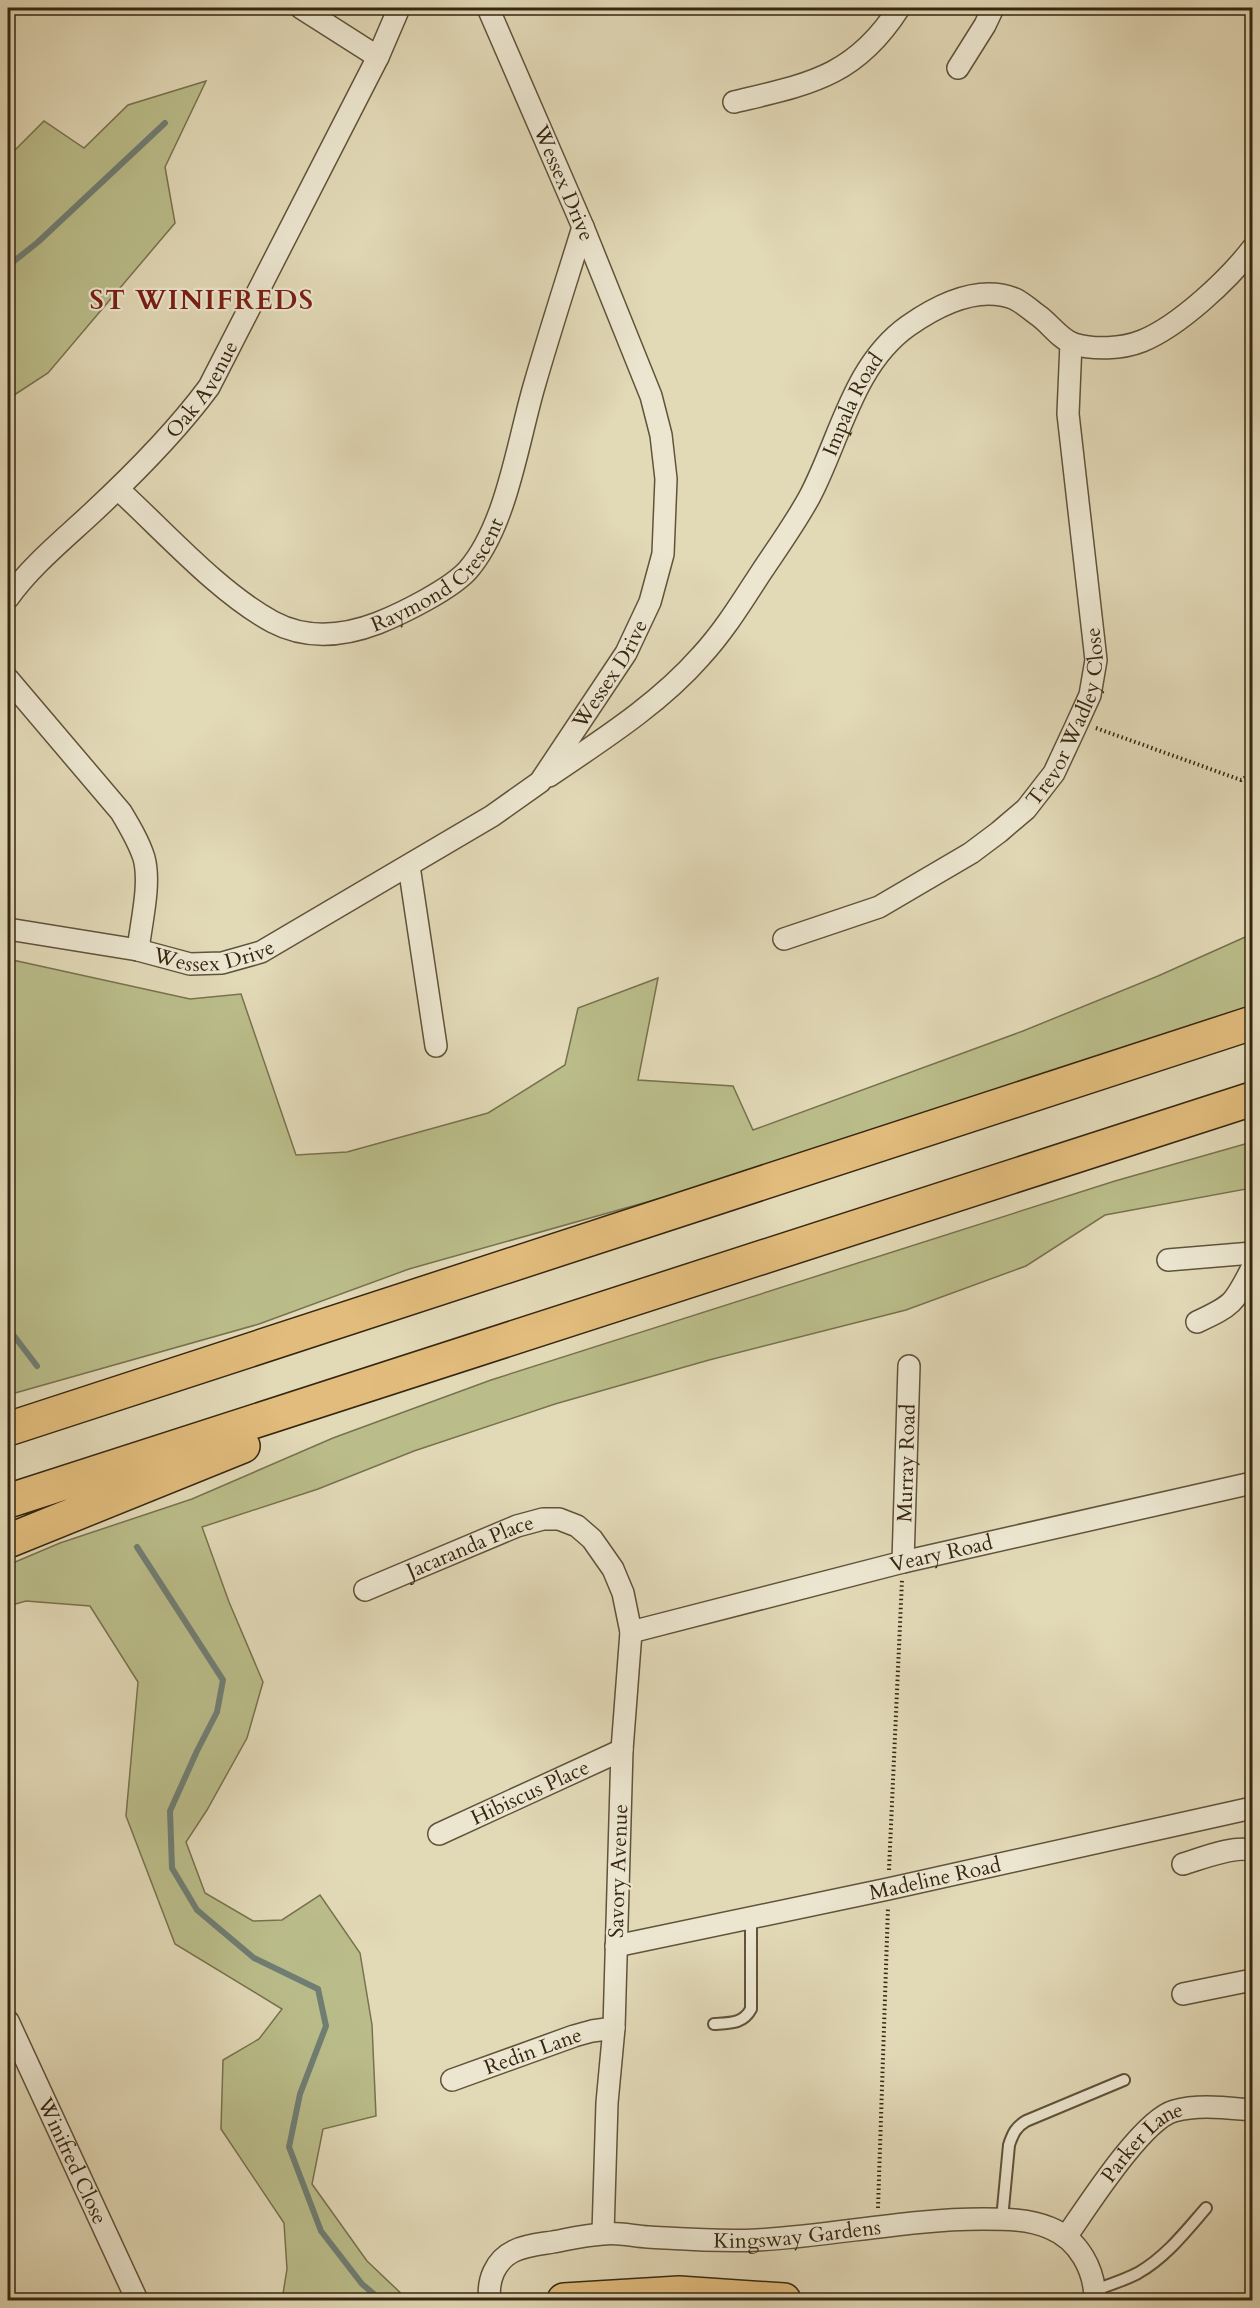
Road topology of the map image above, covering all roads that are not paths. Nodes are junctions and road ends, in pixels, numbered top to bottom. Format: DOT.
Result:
graph roads {
  1 [pos="301,8"];
  2 [pos="399,8"];
  3 [pos="488,8"];
  4 [pos="899,8"];
  5 [pos="993,8"];
  6 [pos="378,57"];
  7 [pos="958,68"];
  8 [pos="734,102"];
  9 [pos="583,227"];
  10 [pos="1252,249"];
  11 [pos="1071,343"];
  12 [pos="118,489"];
  13 [pos="8,598"];
  14 [pos="8,679"];
  15 [pos="540,782"];
  16 [pos="409,866"];
  17 [pos="8,929"];
  18 [pos="784,939"];
  19 [pos="138,950"];
  20 [pos="1252,1023"];
  21 [pos="436,1046"];
  22 [pos="1252,1099"];
  23 [pos="1252,1253"];
  24 [pos="1168,1260"];
  25 [pos="1252,1268"];
  26 [pos="395,1302"];
  27 [pos="1197,1322"];
  28 [pos="460,1354"];
  29 [pos="909,1366"];
  30 [pos="8,1410"];
  31 [pos="8,1429"];
  32 [pos="1252,1483"];
  33 [pos="8,1501"];
  34 [pos="577,1526"];
  35 [pos="8,1540"];
  36 [pos="903,1562"];
  37 [pos="365,1590"];
  38 [pos="632,1632"];
  39 [pos="622,1750"];
  40 [pos="1252,1808"];
  41 [pos="439,1834"];
  42 [pos="1252,1851"];
  43 [pos="1183,1864"];
  44 [pos="751,1918"];
  45 [pos="616,1946"];
  46 [pos="1252,1980"];
  47 [pos="1183,1994"];
  48 [pos="8,2021"];
  49 [pos="714,2024"];
  50 [pos="614,2028"];
  51 [pos="452,2080"];
  52 [pos="1124,2080"];
  53 [pos="1252,2110"];
  54 [pos="1206,2208"];
  55 [pos="1002,2219"];
  56 [pos="603,2233"];
  57 [pos="1066,2237"];
  58 [pos="1095,2295"];
  59 [pos="137,2301"];
  60 [pos="490,2301"];
  61 [pos="564,2301"];
  62 [pos="784,2301"];
  1 -- 6 [label="street"];
  2 -- 6 [label="street, Oak Avenue"];
  3 -- 9 [label="street, Wessex Drive"];
  4 -- 8 [label="street"];
  5 -- 7 [label="street"];
  6 -- 12 [label="street, Oak Avenue"];
  9 -- 12 [label="street, Raymond Crescent"];
  9 -- 15 [label="street, Wessex Drive"];
  10 -- 11 [label="street"];
  11 -- 15 [label="street, Impala Road"];
  11 -- 18 [label="street, Trevor Wadley Close"];
  12 -- 13 [label="street, Oak Avenue"];
  14 -- 19 [label="street"];
  15 -- 16 [label="street, Wessex Drive"];
  16 -- 19 [label="street, Wessex Drive"];
  16 -- 21 [label="street"];
  17 -- 19 [label="street, Wessex Drive"];
  20 -- 26 [label="main road"];
  22 -- 28 [label="main road"];
  23 -- 24 [label="street"];
  25 -- 27 [label="street"];
  26 -- 30 [label="main road"];
  26 -- 31 [label="main road"];
  28 -- 33 [label="main road"];
  28 -- 35 [label="main road"];
  29 -- 36 [label="street, Murray Road"];
  32 -- 36 [label="street, Veary Road"];
  34 -- 37 [label="street, Jacaranda Place"];
  34 -- 38 [label="street, Savory Avenue"];
  36 -- 38 [label="street, Veary Road"];
  38 -- 39 [label="street, Savory Avenue"];
  39 -- 41 [label="street, Hibiscus Place"];
  39 -- 45 [label="street, Savory Avenue"];
  40 -- 44 [label="street, Madeline Road"];
  42 -- 43 [label="street"];
  44 -- 45 [label="street, Madeline Road"];
  44 -- 49 [label="lane"];
  45 -- 50 [label="street, Savory Avenue"];
  46 -- 47 [label="street"];
  48 -- 59 [label="street, Winifred Close"];
  50 -- 51 [label="street, Redin Lane"];
  50 -- 56 [label="street, Savory Avenue"];
  52 -- 55 [label="lane"];
  53 -- 57 [label="street, Parker Lane"];
  54 -- 58 [label="lane"];
  55 -- 56 [label="street, Kingsway Gardens"];
  55 -- 57 [label="street, Kingsway Gardens"];
  56 -- 60 [label="street, Kingsway Gardens"];
  57 -- 58 [label="street, Kingsway Gardens"];
  61 -- 62 [label="main road"];
}
